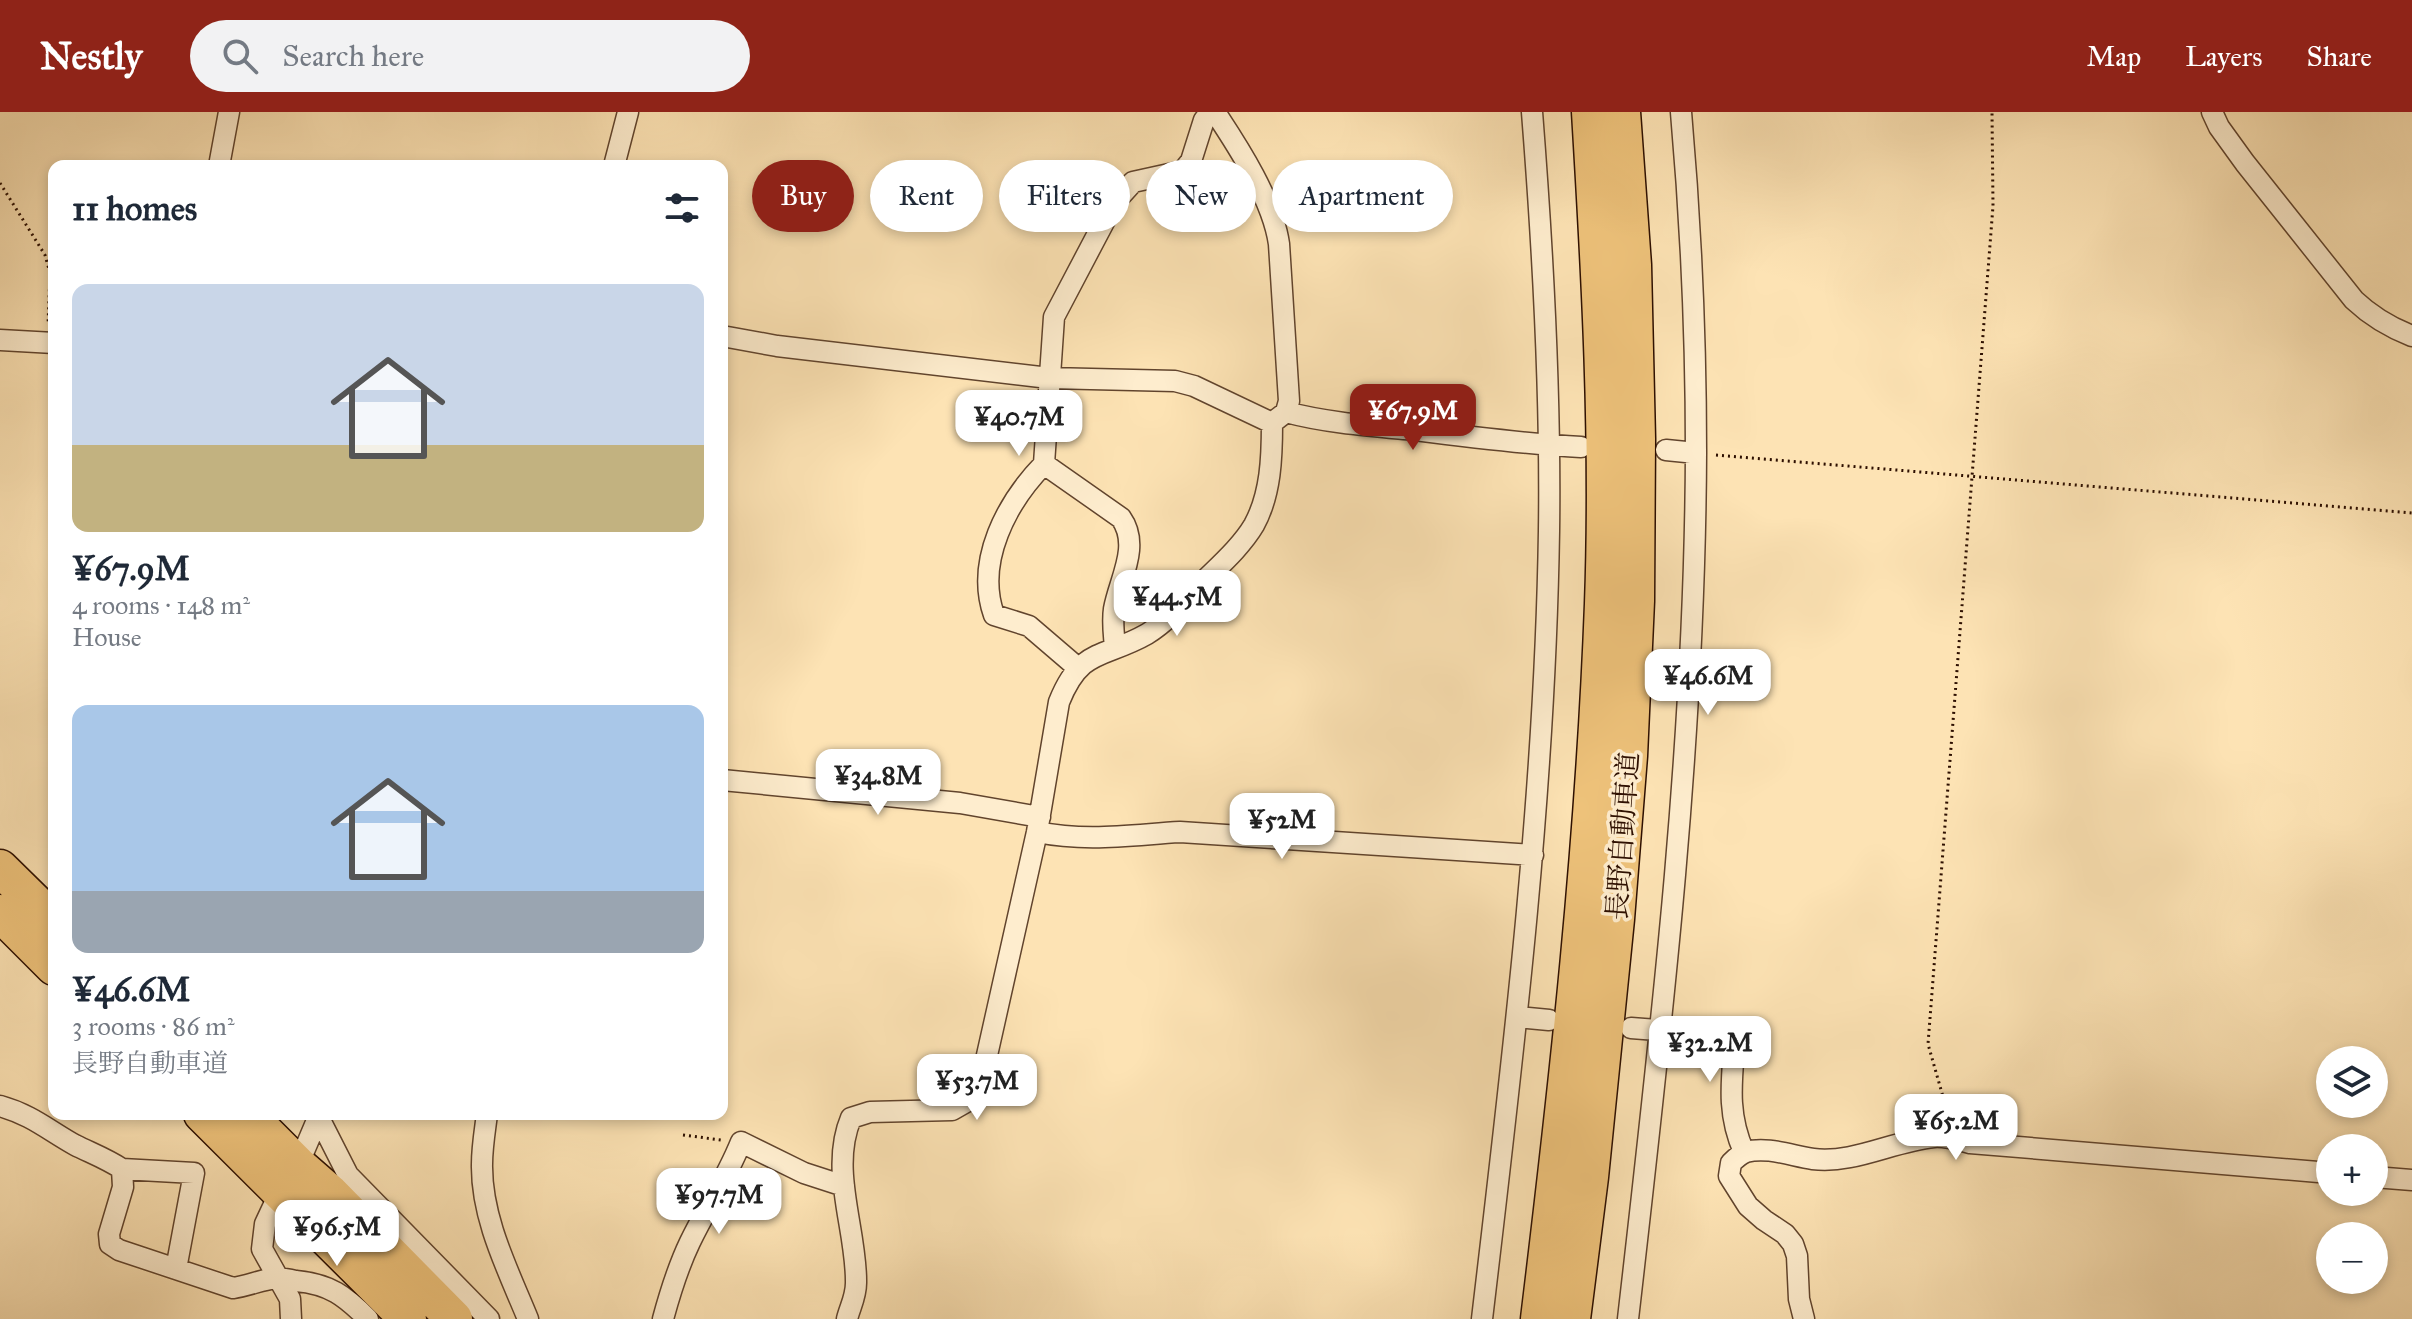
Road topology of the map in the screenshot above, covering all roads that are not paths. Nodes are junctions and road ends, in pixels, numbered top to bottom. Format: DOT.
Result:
graph roads {
  1 [pos="229,112"];
  2 [pos="628,112"];
  3 [pos="1213,112"];
  4 [pos="1532,112"];
  5 [pos="1590,112"];
  6 [pos="1622,112"];
  7 [pos="1681,112"];
  8 [pos="2212,112"];
  9 [pos="220,160"];
  10 [pos="616,160"];
  11 [pos="2412,336"];
  12 [pos="728,337"];
  13 [pos="0,340"];
  14 [pos="48,342"];
  15 [pos="1049,378"];
  16 [pos="1279,417"];
  17 [pos="1548,445"];
  18 [pos="1581,447"];
  19 [pos="1666,450"];
  20 [pos="1696,453"];
  21 [pos="1044,464"];
  22 [pos="1115,648"];
  23 [pos="1078,668"];
  24 [pos="728,781"];
  25 [pos="1038,824"];
  26 [pos="1533,855"];
  27 [pos="0,868"];
  28 [pos="0,913"];
  29 [pos="48,915"];
  30 [pos="48,961"];
  31 [pos="1518,1017"];
  32 [pos="1549,1020"];
  33 [pos="1631,1028"];
  34 [pos="1662,1029"];
  35 [pos="0,1106"];
  36 [pos="210,1120"];
  37 [pos="251,1120"];
  38 [pos="316,1120"];
  39 [pos="320,1120"];
  40 [pos="486,1120"];
  41 [pos="1744,1152"];
  42 [pos="122,1169"];
  43 [pos="2316,1172"];
  44 [pos="2388,1178"];
  45 [pos="289,1179"];
  46 [pos="2412,1180"];
  47 [pos="844,1186"];
  48 [pos="176,1269"];
  49 [pos="277,1278"];
  50 [pos="291,1319"];
  51 [pos="368,1319"];
  52 [pos="408,1319"];
  53 [pos="454,1319"];
  54 [pos="489,1319"];
  55 [pos="528,1319"];
  56 [pos="663,1319"];
  57 [pos="847,1319"];
  58 [pos="1482,1319"];
  59 [pos="1539,1319"];
  60 [pos="1572,1319"];
  61 [pos="1628,1319"];
  62 [pos="1804,1319"];
  1 -- 9 [label="street"];
  2 -- 10 [label="street"];
  3 -- 15 [label="street"];
  3 -- 16 [label="street"];
  4 -- 17 [label="street"];
  5 -- 59 [label="highway, 長野自動車道"];
  6 -- 60 [label="highway, 長野自動車道"];
  7 -- 20 [label="street"];
  8 -- 11 [label="street"];
  12 -- 15 [label="street"];
  13 -- 14 [label="street"];
  15 -- 16 [label="street"];
  15 -- 21 [label="street"];
  16 -- 17 [label="street"];
  16 -- 22 [label="street"];
  17 -- 18 [label="street"];
  17 -- 26 [label="street"];
  19 -- 20 [label="street"];
  20 -- 34 [label="street"];
  21 -- 22 [label="street"];
  21 -- 23 [label="street"];
  22 -- 23 [label="street"];
  23 -- 25 [label="street"];
  24 -- 25 [label="street"];
  25 -- 26 [label="street"];
  25 -- 47 [label="street"];
  26 -- 31 [label="street"];
  27 -- 29 [label="highway"];
  28 -- 30 [label="highway"];
  31 -- 32 [label="street"];
  31 -- 58 [label="street"];
  33 -- 34 [label="street"];
  34 -- 41 [label="street"];
  34 -- 61 [label="street"];
  35 -- 42 [label="street"];
  36 -- 45 [label="highway"];
  37 -- 45 [label="highway"];
  38 -- 45 [label="street"];
  39 -- 54 [label="street"];
  40 -- 55 [label="street"];
  41 -- 43 [label="street"];
  41 -- 62 [label="street"];
  42 -- 48 [label="street"];
  42 -- 48 [label="street"];
  44 -- 46 [label="street"];
  45 -- 49 [label="street"];
  45 -- 52 [label="highway"];
  45 -- 53 [label="highway"];
  47 -- 56 [label="street"];
  47 -- 57 [label="street"];
  48 -- 49 [label="street"];
  49 -- 50 [label="street"];
  49 -- 51 [label="street"];
}
